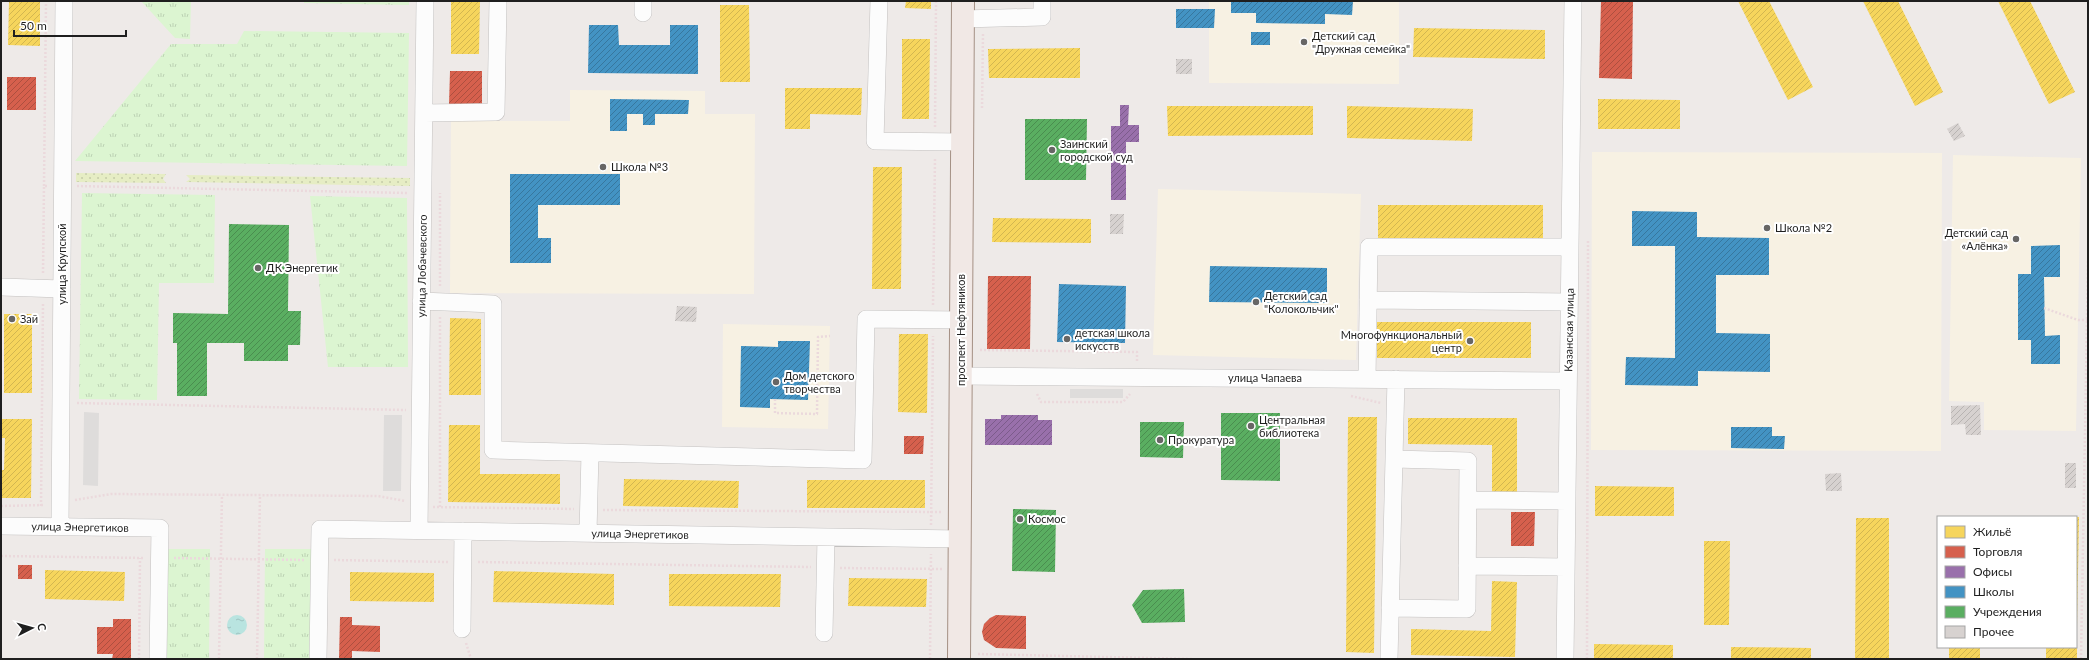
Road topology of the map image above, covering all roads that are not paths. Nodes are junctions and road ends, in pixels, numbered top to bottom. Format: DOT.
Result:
graph roads {
  1 [pos="64,1"];
  2 [pos="425,1"];
  3 [pos="498,1"];
  4 [pos="879,1"];
  5 [pos="1042,1"];
  6 [pos="1573,1"];
  7 [pos="963,10"];
  8 [pos="424,113"];
  9 [pos="962,142"];
  10 [pos="1570,248"];
  11 [pos="1,287"];
  12 [pos="62,289"];
  13 [pos="1368,300"];
  14 [pos="421,301"];
  15 [pos="1569,302"];
  16 [pos="961,320"];
  17 [pos="961,376"];
  18 [pos="1367,379"];
  19 [pos="1396,379"];
  20 [pos="1568,381"];
  21 [pos="590,453"];
  22 [pos="1394,459"];
  23 [pos="1468,500"];
  24 [pos="1567,501"];
  25 [pos="1,526"];
  26 [pos="60,527"];
  27 [pos="419,530"];
  28 [pos="463,531"];
  29 [pos="588,533"];
  30 [pos="826,537"];
  31 [pos="960,539"];
  32 [pos="1467,566"];
  33 [pos="1566,567"];
  34 [pos="1390,608"];
  35 [pos="462,629"];
  36 [pos="824,633"];
  37 [pos="969,657"];
  38 [pos="158,659"];
  39 [pos="318,659"];
  40 [pos="1388,659"];
  41 [pos="1565,659"];
  1 -- 12 [label="street, улица Крупской"];
  2 -- 8 [label="street, улица Лобачевского"];
  3 -- 8 [label="street"];
  4 -- 9 [label="street"];
  5 -- 7 [label="street"];
  6 -- 10 [label="street, Казанская улица"];
  7 -- 9 [label="main road, проспект Нефтяников"];
  8 -- 14 [label="street, улица Лобачевского"];
  9 -- 16 [label="main road, проспект Нефтяников"];
  10 -- 13 [label="street"];
  10 -- 15 [label="street, Казанская улица"];
  11 -- 12 [label="street"];
  12 -- 26 [label="street, улица Крупской"];
  13 -- 15 [label="street"];
  13 -- 18 [label="street"];
  14 -- 21 [label="street"];
  14 -- 27 [label="street, улица Лобачевского"];
  15 -- 20 [label="street, Казанская улица"];
  16 -- 17 [label="main road, проспект Нефтяников"];
  16 -- 21 [label="street"];
  17 -- 18 [label="street, улица Чапаева"];
  17 -- 31 [label="main road, проспект Нефтяников"];
  18 -- 19 [label="street, улица Чапаева"];
  19 -- 20 [label="street, улица Чапаева"];
  19 -- 22 [label="street"];
  20 -- 24 [label="street, Казанская улица"];
  21 -- 29 [label="street"];
  22 -- 23 [label="street"];
  22 -- 34 [label="street"];
  23 -- 24 [label="street"];
  23 -- 32 [label="street"];
  24 -- 33 [label="street, Казанская улица"];
  25 -- 26 [label="street, улица Энергетиков"];
  26 -- 38 [label="street, улица Энергетиков"];
  27 -- 28 [label="street, улица Энергетиков"];
  27 -- 39 [label="street, улица Энергетиков"];
  28 -- 29 [label="street, улица Энергетиков"];
  28 -- 35 [label="street"];
  29 -- 30 [label="street, улица Энергетиков"];
  30 -- 31 [label="street, улица Энергетиков"];
  30 -- 36 [label="street"];
  31 -- 37 [label="main road, проспект Нефтяников"];
  32 -- 33 [label="street"];
  32 -- 34 [label="street"];
  33 -- 41 [label="street, Казанская улица"];
  34 -- 40 [label="street"];
}
